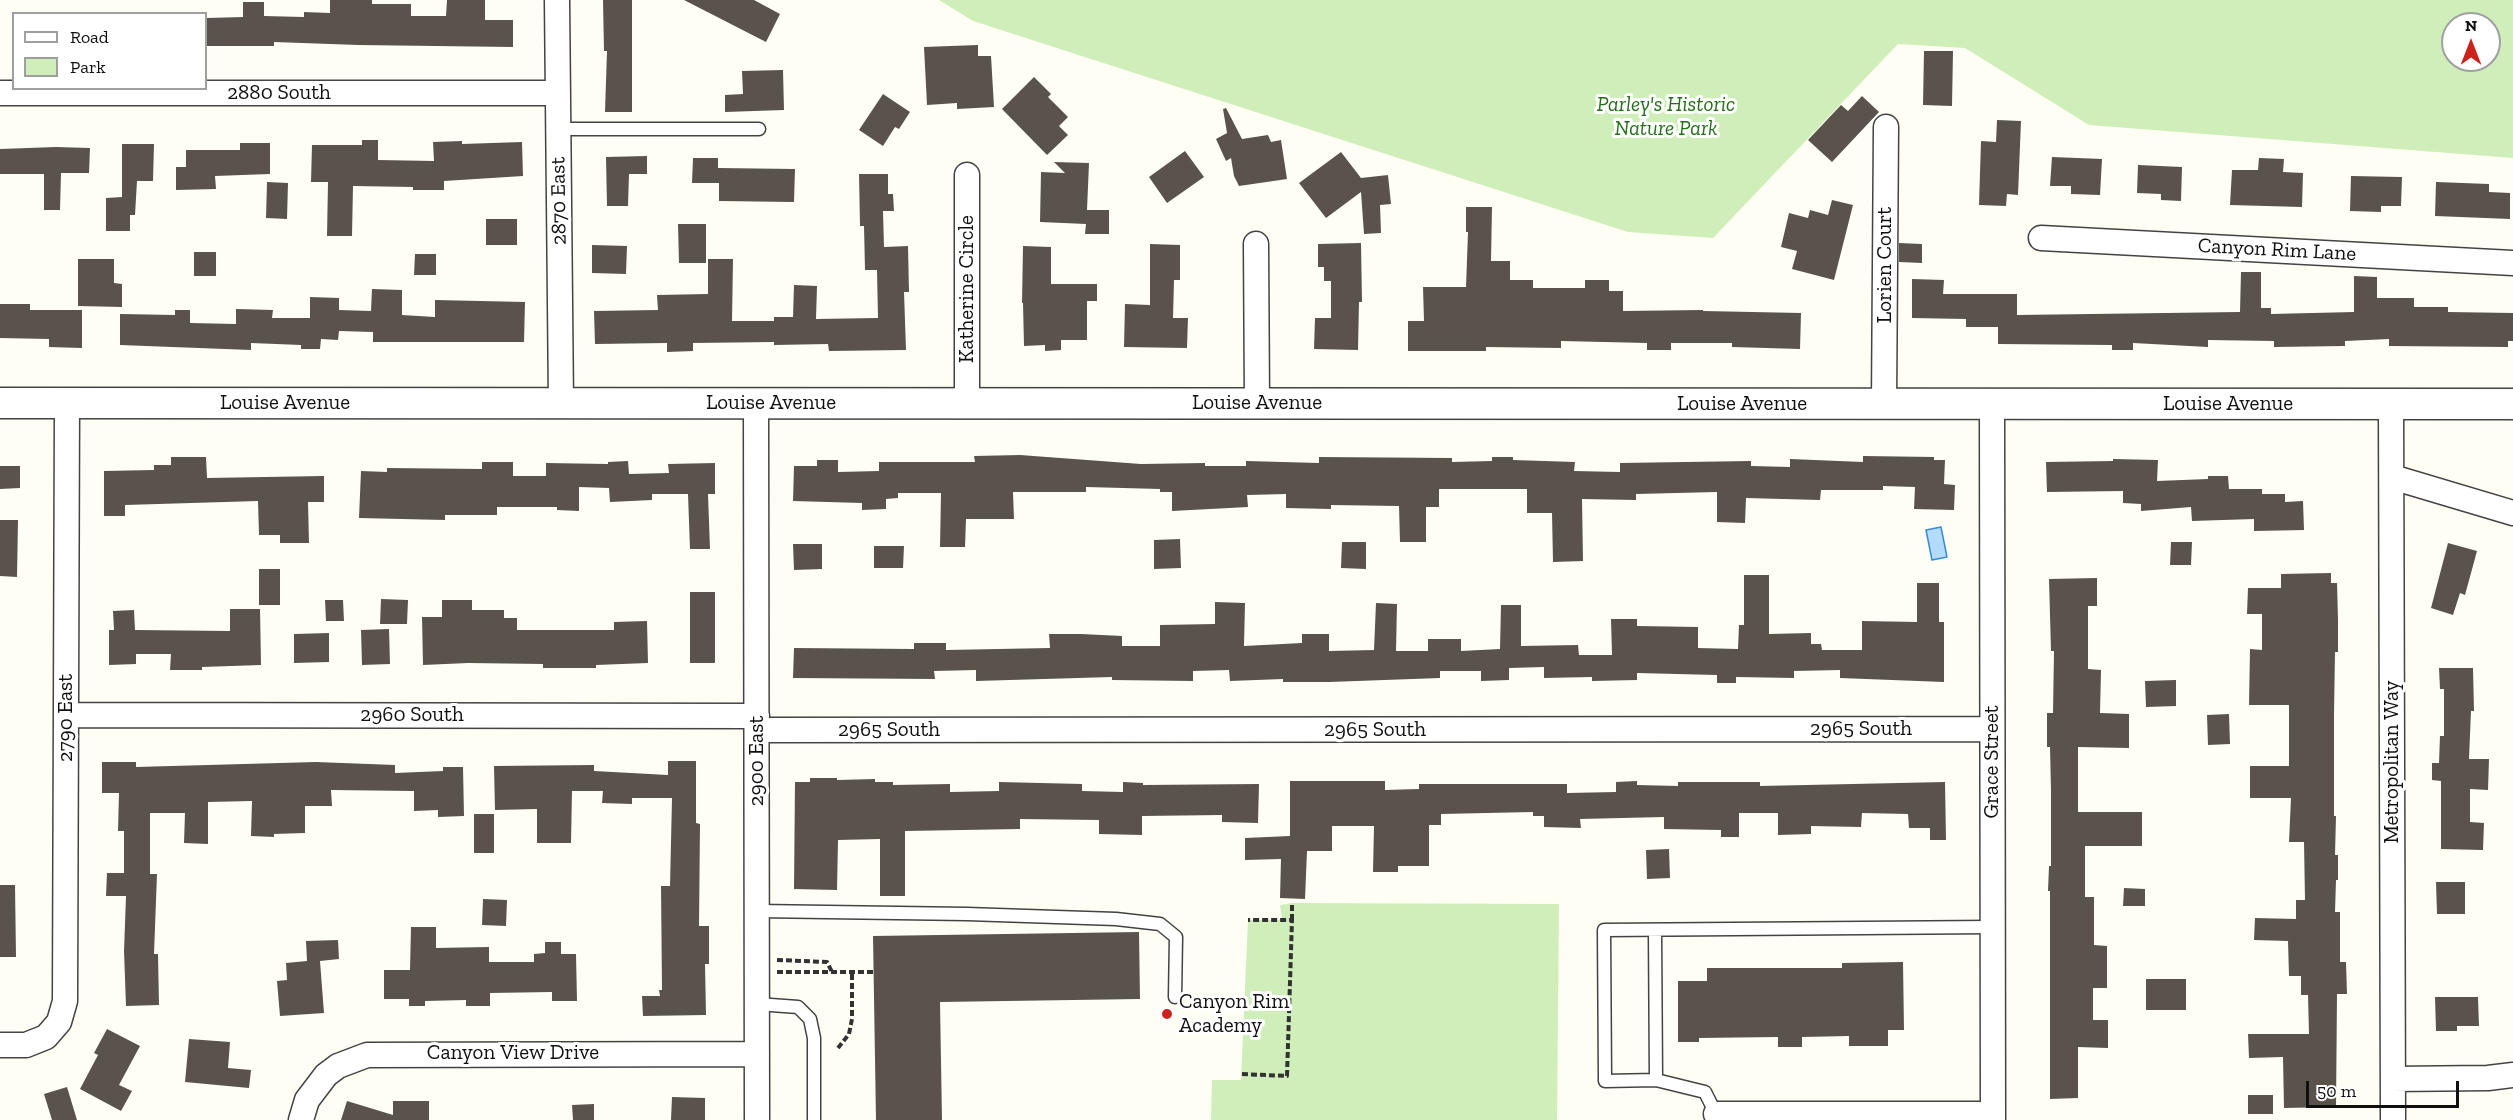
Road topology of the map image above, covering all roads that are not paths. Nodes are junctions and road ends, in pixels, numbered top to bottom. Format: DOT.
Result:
graph roads {
  1 [pos="557,0"];
  2 [pos="0,93"];
  3 [pos="557,93"];
  4 [pos="1886,127"];
  5 [pos="558,129"];
  6 [pos="759,129"];
  7 [pos="967,175"];
  8 [pos="2041,238"];
  9 [pos="1256,244"];
  10 [pos="2513,263"];
  11 [pos="0,403"];
  12 [pos="67,403"];
  13 [pos="561,403"];
  14 [pos="756,403"];
  15 [pos="968,403"];
  16 [pos="1257,403"];
  17 [pos="1884,404"];
  18 [pos="1992,404"];
  19 [pos="2391,404"];
  20 [pos="2513,404"];
  21 [pos="2392,477"];
  22 [pos="2513,513"];
  23 [pos="66,715"];
  24 [pos="757,723"];
  25 [pos="1992,729"];
  26 [pos="757,911"];
  27 [pos="1992,927"];
  28 [pos="1655,930"];
  29 [pos="1175,997"];
  30 [pos="757,1004"];
  31 [pos="0,1045"];
  32 [pos="757,1054"];
  33 [pos="2513,1075"];
  34 [pos="2393,1079"];
  35 [pos="1656,1080"];
  36 [pos="1716,1114"];
  37 [pos="1993,1117"];
  38 [pos="301,1120"];
  39 [pos="757,1120"];
  40 [pos="814,1120"];
  41 [pos="2393,1120"];
  1 -- 3 [label="street, 2870 East"];
  2 -- 3 [label="street, 2880 South"];
  3 -- 5 [label="street, 2870 East"];
  4 -- 17 [label="street, Lorien Court"];
  5 -- 6 [label="lane"];
  5 -- 13 [label="street, 2870 East"];
  7 -- 15 [label="street, Katherine Circle"];
  8 -- 10 [label="street, Canyon Rim Lane"];
  9 -- 16 [label="street"];
  11 -- 12 [label="street, Louise Avenue"];
  12 -- 13 [label="street, Louise Avenue"];
  12 -- 23 [label="street, 2790 East"];
  13 -- 14 [label="street, Louise Avenue"];
  14 -- 15 [label="street, Louise Avenue"];
  14 -- 24 [label="street, 2900 East"];
  15 -- 16 [label="street, Louise Avenue"];
  16 -- 17 [label="street, Louise Avenue"];
  17 -- 18 [label="street, Louise Avenue"];
  18 -- 19 [label="street, Louise Avenue"];
  18 -- 25 [label="street, Grace Street"];
  19 -- 20 [label="street, Louise Avenue"];
  19 -- 21 [label="street, Metropolitan Way"];
  21 -- 22 [label="street"];
  21 -- 34 [label="street, Metropolitan Way"];
  23 -- 24 [label="street, 2960 South"];
  23 -- 31 [label="street, 2790 East"];
  24 -- 25 [label="street, 2965 South"];
  24 -- 26 [label="street, 2900 East"];
  25 -- 27 [label="street, Grace Street"];
  26 -- 29 [label="lane"];
  26 -- 30 [label="street, 2900 East"];
  27 -- 28 [label="lane"];
  27 -- 37 [label="street, Grace Street"];
  28 -- 35 [label="lane"];
  28 -- 35 [label="lane"];
  30 -- 32 [label="street, 2900 East"];
  30 -- 40 [label="lane"];
  32 -- 38 [label="street, Canyon View Drive"];
  32 -- 39 [label="street, 2900 East"];
  33 -- 34 [label="street"];
  34 -- 41 [label="street, Metropolitan Way"];
  35 -- 36 [label="lane"];
  36 -- 37 [label="street"];
}
